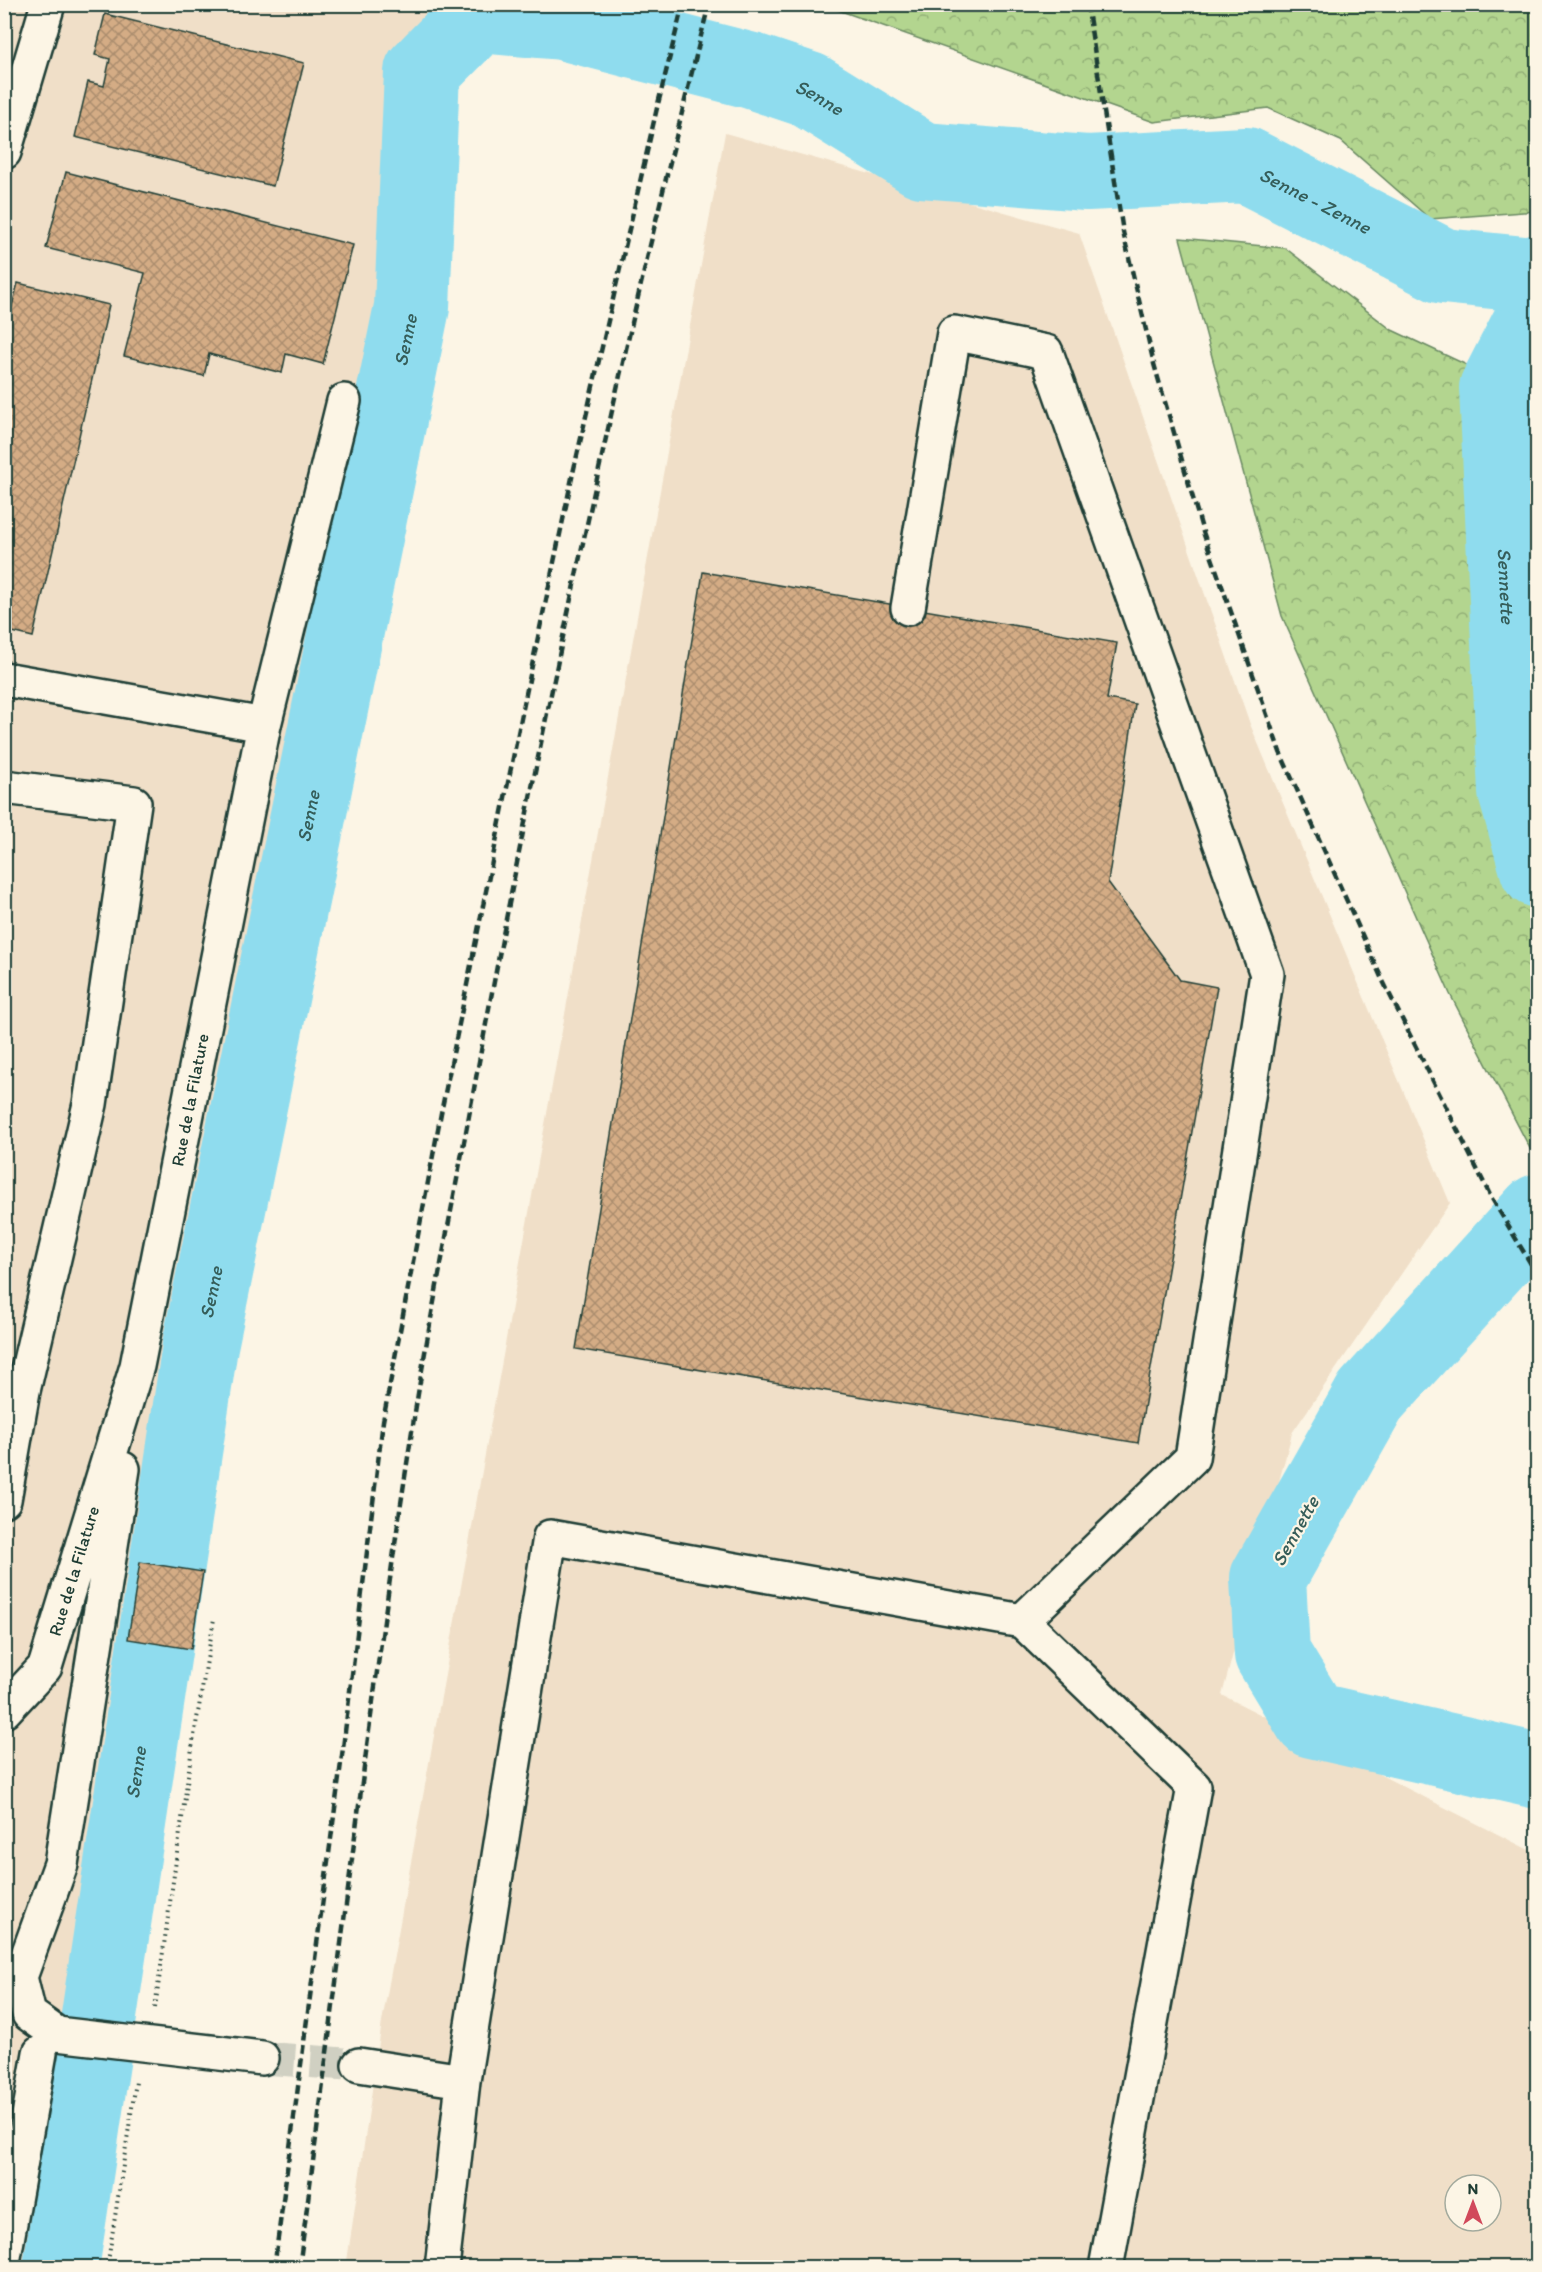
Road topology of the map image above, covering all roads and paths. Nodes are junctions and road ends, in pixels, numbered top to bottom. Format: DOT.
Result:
graph roads {
  1 [pos="48,4"];
  2 [pos="4,152"];
  3 [pos="344,401"];
  4 [pos="908,608"];
  5 [pos="4,679"];
  6 [pos="264,725"];
  7 [pos="4,788"];
  8 [pos="137,1366"];
  9 [pos="4,1500"];
  10 [pos="214,1619"];
  11 [pos="1022,1621"];
  12 [pos="4,1712"];
  13 [pos="136,2043"];
  14 [pos="48,2044"];
  15 [pos="262,2058"];
  16 [pos="359,2065"];
  17 [pos="463,2080"];
  18 [pos="4,2258"];
  19 [pos="107,2268"];
  20 [pos="442,2268"];
  21 [pos="1106,2268"];
  1 -- 2 [label="street"];
  3 -- 6 [label="street, Rue de la Filature"];
  4 -- 11 [label="street"];
  5 -- 6 [label="street"];
  6 -- 8 [label="street, Rue de la Filature"];
  7 -- 9 [label="street"];
  8 -- 12 [label="street, Rue de la Filature"];
  8 -- 14 [label="street"];
  10 -- 13 [label="path"];
  11 -- 17 [label="street"];
  11 -- 21 [label="street"];
  13 -- 14 [label="street"];
  13 -- 15 [label="street"];
  13 -- 19 [label="path"];
  14 -- 18 [label="street"];
  16 -- 17 [label="street"];
  17 -- 20 [label="street"];
}
